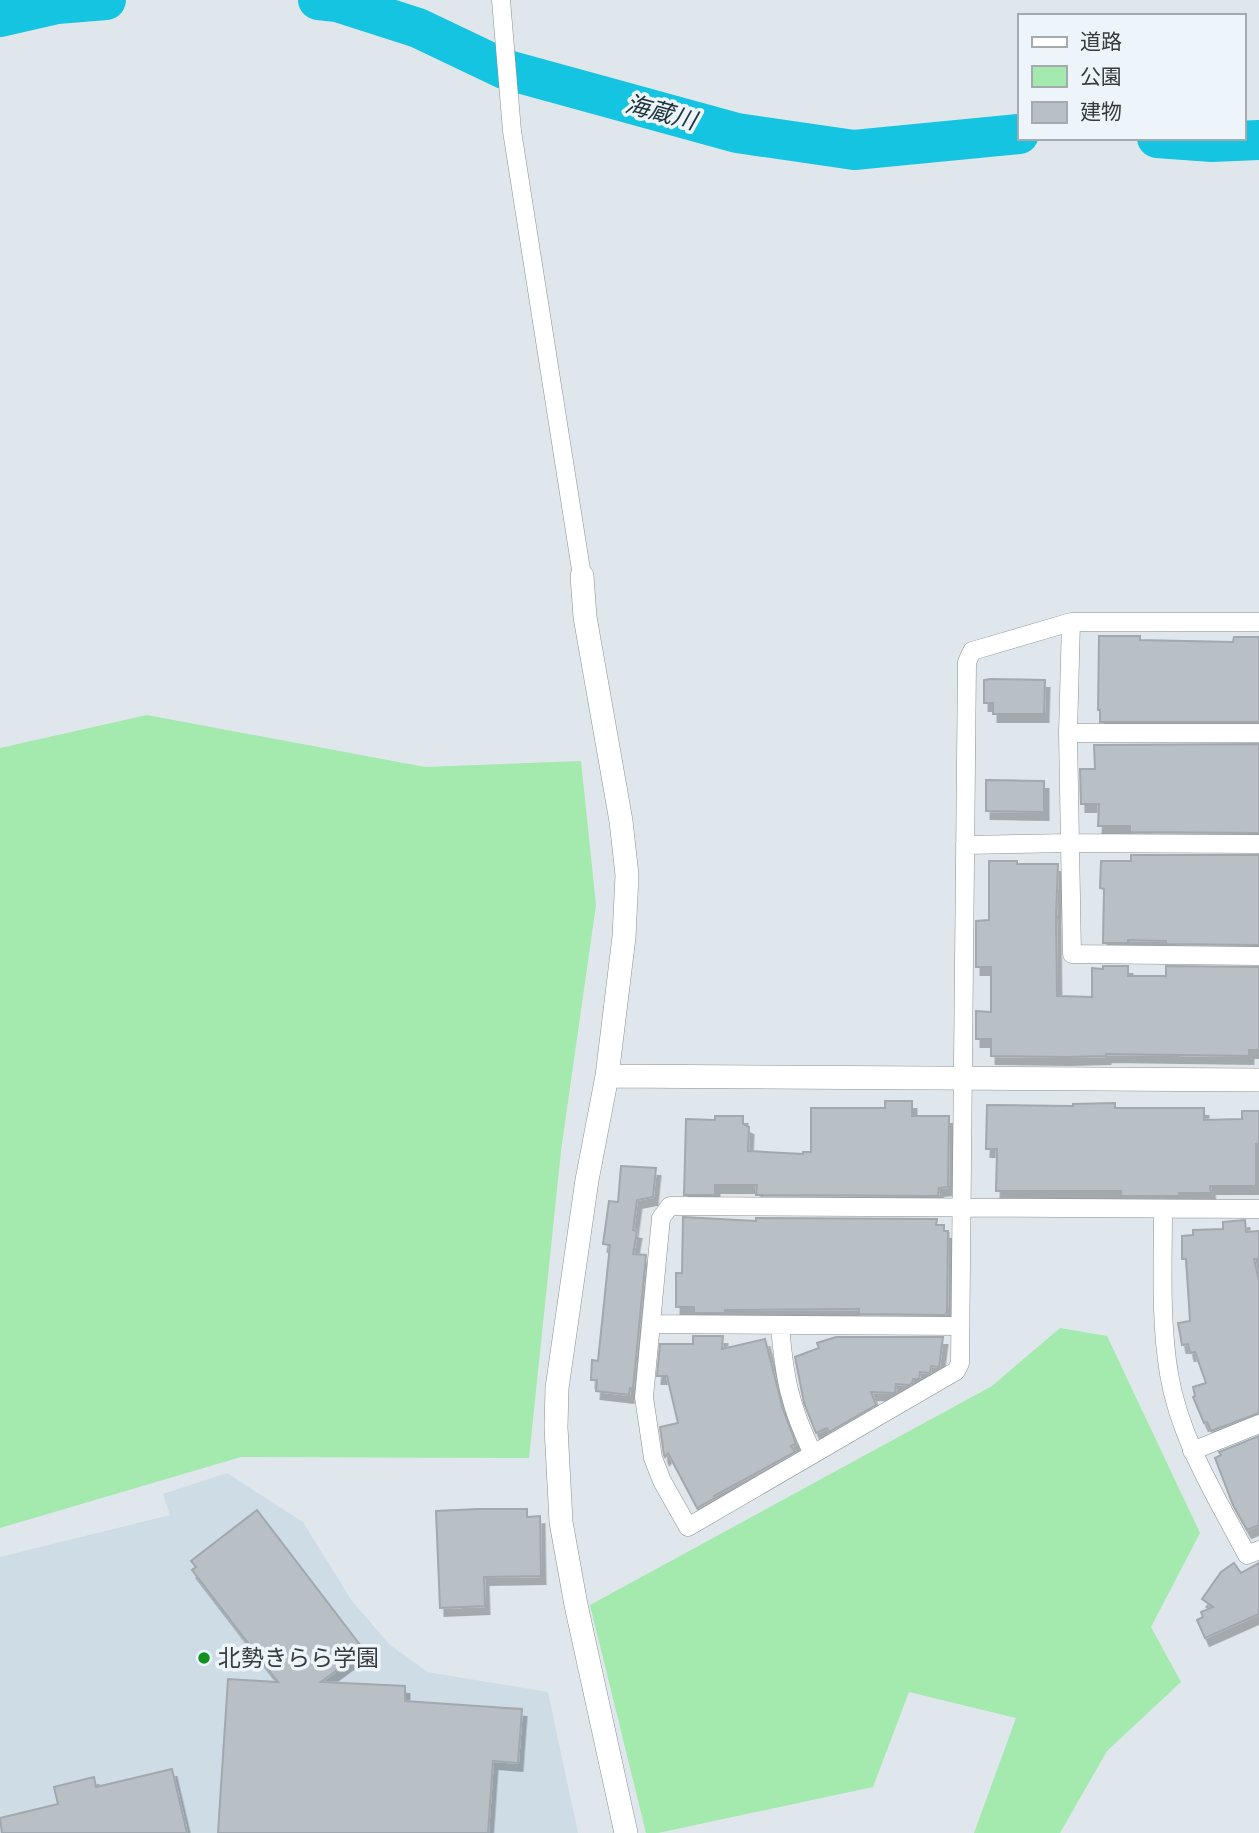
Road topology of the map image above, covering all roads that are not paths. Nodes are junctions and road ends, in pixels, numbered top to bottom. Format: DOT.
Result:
graph roads {
  1 [pos="502,9"];
  2 [pos="582,576"];
  3 [pos="1071,622"];
  4 [pos="1259,622"];
  5 [pos="1068,733"];
  6 [pos="1259,733"];
  7 [pos="1068,843"];
  8 [pos="1259,844"];
  9 [pos="965,845"];
  10 [pos="1259,956"];
  11 [pos="607,1076"];
  12 [pos="963,1079"];
  13 [pos="1259,1080"];
  14 [pos="961,1206"];
  15 [pos="1163,1209"];
  16 [pos="1259,1209"];
  17 [pos="651,1324"];
  18 [pos="780,1325"];
  19 [pos="960,1326"];
  20 [pos="1259,1424"];
  21 [pos="1192,1451"];
  22 [pos="813,1454"];
  23 [pos="1259,1550"];
  24 [pos="626,1833"];
  1 -- 2 [label="street"];
  2 -- 11 [label="street"];
  3 -- 4 [label="street"];
  3 -- 5 [label="street"];
  3 -- 9 [label="street"];
  5 -- 6 [label="street"];
  5 -- 7 [label="street"];
  7 -- 8 [label="street"];
  7 -- 9 [label="street"];
  7 -- 10 [label="street"];
  9 -- 12 [label="street"];
  11 -- 12 [label="street"];
  11 -- 24 [label="street"];
  12 -- 13 [label="street"];
  12 -- 14 [label="street"];
  14 -- 15 [label="street"];
  14 -- 17 [label="street"];
  14 -- 19 [label="street"];
  15 -- 16 [label="street"];
  15 -- 21 [label="street"];
  17 -- 18 [label="street"];
  17 -- 22 [label="street"];
  18 -- 19 [label="street"];
  18 -- 22 [label="street"];
  19 -- 22 [label="street"];
  20 -- 21 [label="street"];
  21 -- 23 [label="street"];
}
